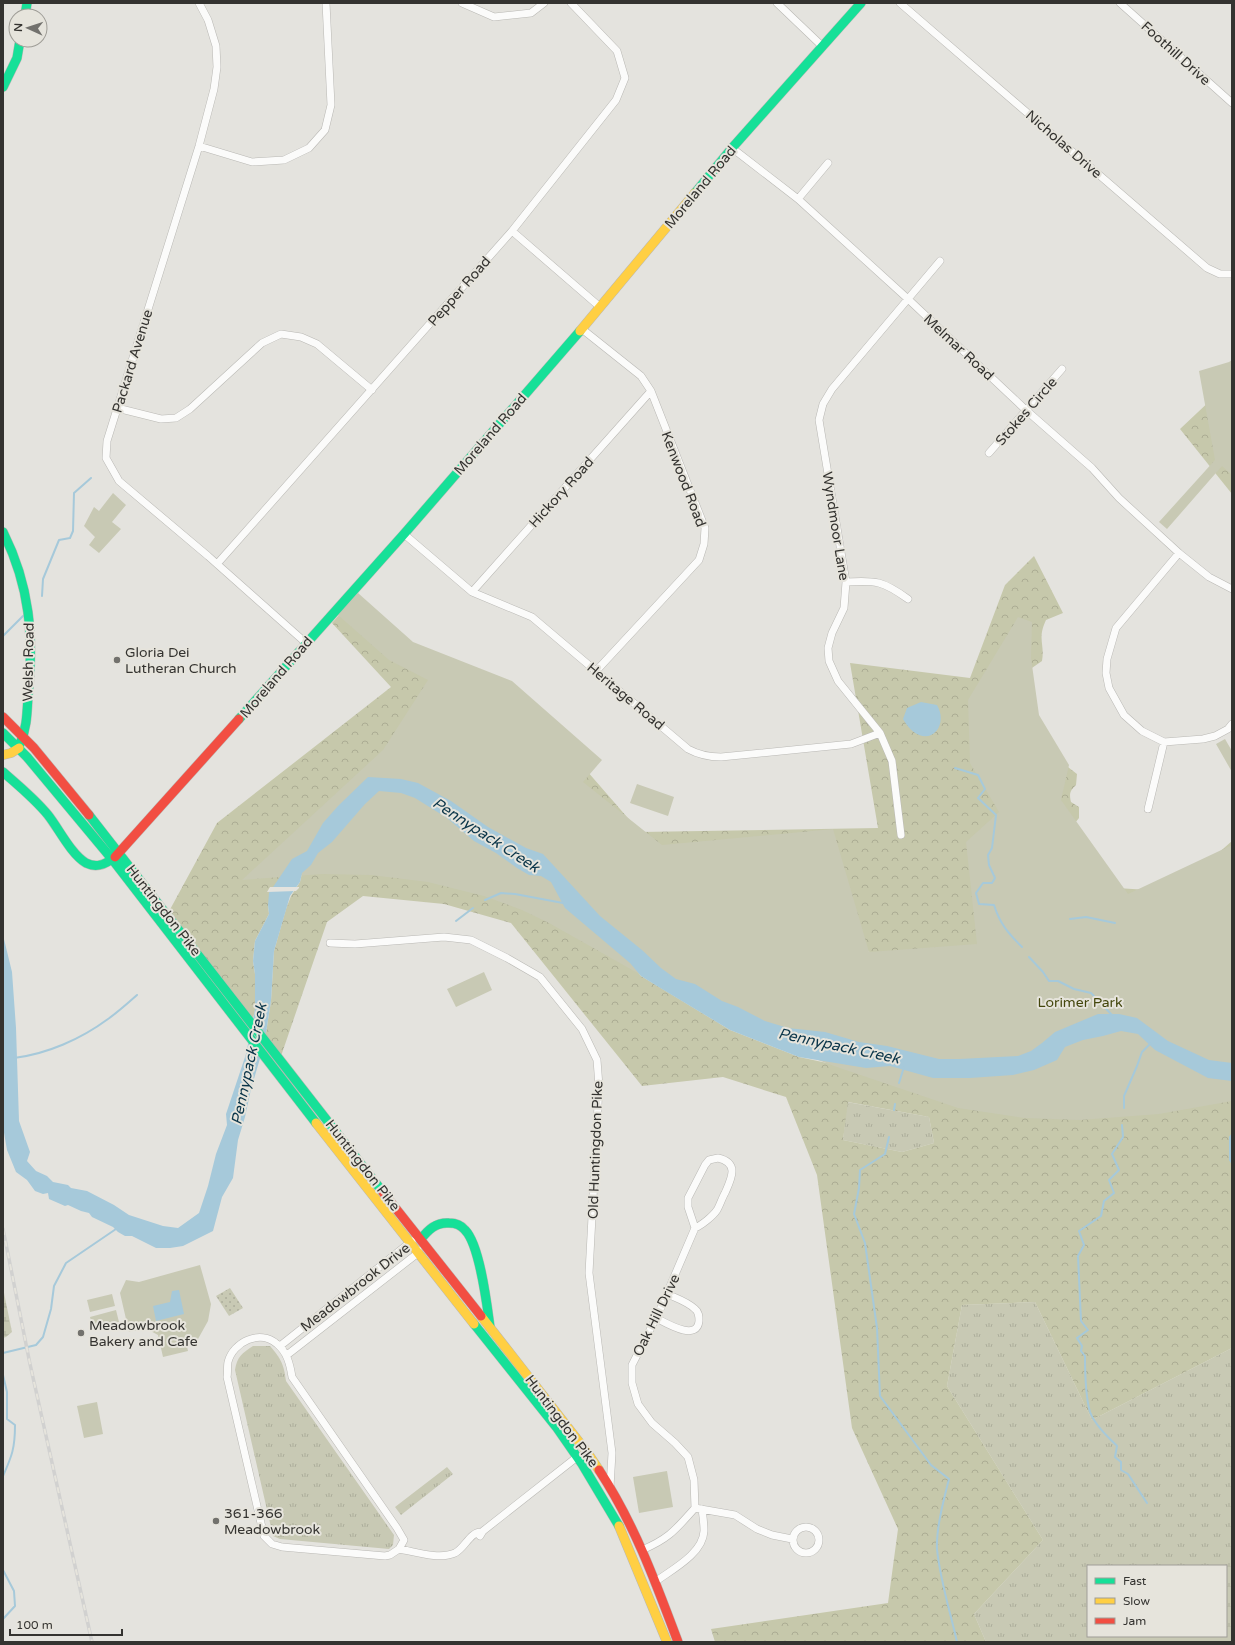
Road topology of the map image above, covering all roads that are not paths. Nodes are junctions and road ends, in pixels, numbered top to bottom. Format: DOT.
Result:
graph roads {
  1 [pos="199,3"];
  2 [pos="326,3"];
  3 [pos="462,3"];
  4 [pos="544,3"];
  5 [pos="571,3"];
  6 [pos="777,3"];
  7 [pos="861,3"];
  8 [pos="900,3"];
  9 [pos="1120,3"];
  10 [pos="822,46"];
  11 [pos="19,48"];
  12 [pos="3,87"];
  13 [pos="1232,103"];
  14 [pos="198,146"];
  15 [pos="732,148"];
  16 [pos="828,163"];
  17 [pos="798,199"];
  18 [pos="512,231"];
  19 [pos="940,261"];
  20 [pos="1232,274"];
  21 [pos="908,299"];
  22 [pos="600,307"];
  23 [pos="582,328"];
  24 [pos="1062,369"];
  25 [pos="372,390"];
  26 [pos="651,391"];
  27 [pos="117,408"];
  28 [pos="1027,411"];
  29 [pos="989,453"];
  30 [pos="3,532"];
  31 [pos="404,534"];
  32 [pos="1179,553"];
  33 [pos="217,564"];
  34 [pos="846,582"];
  35 [pos="1232,589"];
  36 [pos="472,592"];
  37 [pos="908,599"];
  38 [pos="306,643"];
  39 [pos="597,670"];
  40 [pos="3,717"];
  41 [pos="1232,724"];
  42 [pos="3,733"];
  43 [pos="880,733"];
  44 [pos="23,737"];
  45 [pos="1164,742"];
  46 [pos="19,748"];
  47 [pos="3,755"];
  48 [pos="3,772"];
  49 [pos="1148,809"];
  50 [pos="901,834"];
  51 [pos="119,852"];
  52 [pos="112,859"];
  53 [pos="330,943"];
  54 [pos="695,1228"];
  55 [pos="421,1239"];
  56 [pos="410,1242"];
  57 [pos="418,1253"];
  58 [pos="667,1294"];
  59 [pos="656,1318"];
  60 [pos="491,1329"];
  61 [pos="280,1346"];
  62 [pos="287,1355"];
  63 [pos="577,1457"];
  64 [pos="610,1487"];
  65 [pos="698,1508"];
  66 [pos="792,1539"];
  67 [pos="399,1549"];
  68 [pos="642,1550"];
  69 [pos="655,1582"];
  70 [pos="660,1622"];
  71 [pos="658,1642"];
  72 [pos="667,1642"];
  73 [pos="678,1642"];
  1 -- 14 [label="street, Packard Avenue"];
  2 -- 14 [label="street"];
  3 -- 4 [label="street"];
  5 -- 18 [label="street, Pepper Road"];
  6 -- 10 [label="street"];
  7 -- 10 [label="main road, Moreland Road"];
  8 -- 20 [label="street, Nicholas Drive"];
  9 -- 13 [label="street, Foothill Drive"];
  10 -- 15 [label="main road, Moreland Road"];
  11 -- 12 [label="main road"];
  14 -- 27 [label="street, Packard Avenue"];
  15 -- 17 [label="street, Melmar Road"];
  15 -- 22 [label="main road, Moreland Road"];
  16 -- 17 [label="street"];
  17 -- 21 [label="street, Melmar Road"];
  18 -- 22 [label="street"];
  18 -- 25 [label="street, Pepper Road"];
  19 -- 21 [label="street, Wyndmoor Lane"];
  21 -- 28 [label="street, Melmar Road"];
  21 -- 34 [label="street, Wyndmoor Lane"];
  22 -- 23 [label="main road, Moreland Road"];
  23 -- 26 [label="street, Kenwood Road"];
  23 -- 31 [label="main road, Moreland Road"];
  24 -- 28 [label="street, Stokes Circle"];
  25 -- 27 [label="street"];
  25 -- 33 [label="street, Pepper Road"];
  26 -- 36 [label="street, Hickory Road"];
  26 -- 39 [label="street, Kenwood Road"];
  27 -- 33 [label="street, Packard Avenue"];
  28 -- 29 [label="street, Stokes Circle"];
  28 -- 32 [label="street, Melmar Road"];
  30 -- 44 [label="main road, Welsh Road"];
  31 -- 36 [label="street, Heritage Road"];
  31 -- 38 [label="main road, Moreland Road"];
  32 -- 35 [label="street, Melmar Road"];
  32 -- 45 [label="street"];
  33 -- 38 [label="street, Packard Avenue"];
  34 -- 37 [label="street"];
  34 -- 43 [label="street, Wyndmoor Lane"];
  36 -- 39 [label="street, Heritage Road"];
  38 -- 51 [label="main road, Moreland Road"];
  39 -- 43 [label="street, Heritage Road"];
  40 -- 44 [label="main road, Huntingdon Pike"];
  41 -- 45 [label="street"];
  42 -- 46 [label="main road, Huntingdon Pike"];
  43 -- 50 [label="street, Wyndmoor Lane"];
  44 -- 46 [label="main road, Welsh Road"];
  44 -- 51 [label="main road, Huntingdon Pike"];
  45 -- 49 [label="street"];
  46 -- 47 [label="main road"];
  46 -- 52 [label="main road, Huntingdon Pike"];
  48 -- 52 [label="main road"];
  51 -- 52 [label="main road, Moreland Road"];
  51 -- 55 [label="main road, Huntingdon Pike"];
  52 -- 56 [label="main road, Huntingdon Pike"];
  53 -- 64 [label="street, Old Huntingdon Pike"];
  54 -- 54 [label="street, Oak Hill Drive"];
  54 -- 58 [label="street, Oak Hill Drive"];
  55 -- 56 [label="street, Meadowbrook Drive"];
  55 -- 57 [label="street, Meadowbrook Drive"];
  55 -- 60 [label="main road, Huntingdon Pike"];
  55 -- 60 [label="main road"];
  56 -- 57 [label="main road, Huntingdon Pike"];
  56 -- 61 [label="street, Meadowbrook Drive"];
  57 -- 62 [label="street, Meadowbrook Drive"];
  57 -- 63 [label="main road, Huntingdon Pike"];
  58 -- 59 [label="street, Oak Hill Drive"];
  58 -- 59 [label="street"];
  59 -- 65 [label="street, Oak Hill Drive"];
  60 -- 64 [label="main road, Huntingdon Pike"];
  61 -- 62 [label="street"];
  61 -- 67 [label="street"];
  62 -- 67 [label="street"];
  63 -- 67 [label="street"];
  63 -- 70 [label="main road, Huntingdon Pike"];
  64 -- 68 [label="main road, Huntingdon Pike"];
  65 -- 66 [label="street"];
  65 -- 68 [label="street"];
  65 -- 69 [label="street, Oak Hill Drive"];
  68 -- 69 [label="main road, Huntingdon Pike"];
  69 -- 73 [label="main road, Huntingdon Pike"];
  70 -- 71 [label="main road"];
  70 -- 72 [label="main road, Huntingdon Pike"];
}
